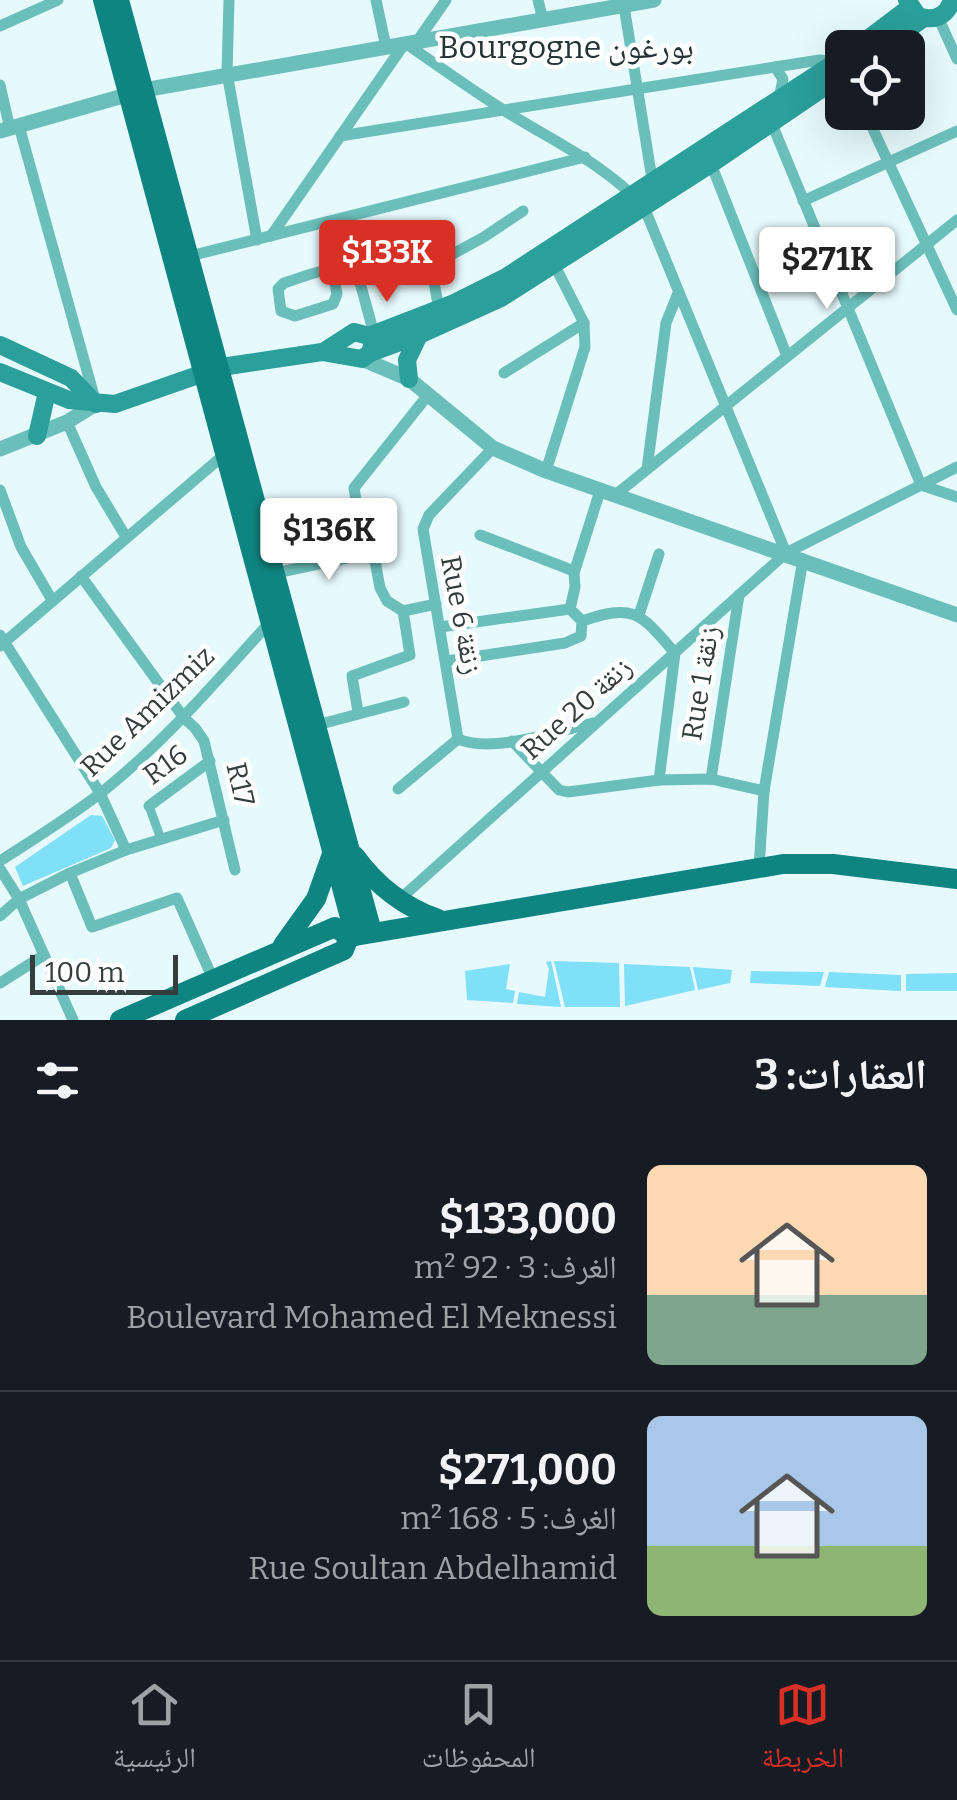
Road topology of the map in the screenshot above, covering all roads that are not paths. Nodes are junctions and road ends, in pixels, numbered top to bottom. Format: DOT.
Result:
graph roads {
  1 [pos="58,0"];
  2 [pos="103,0"];
  3 [pos="120,0"];
  4 [pos="230,0"];
  5 [pos="376,0"];
  6 [pos="446,0"];
  7 [pos="538,0"];
  8 [pos="654,0"];
  9 [pos="954,1"];
  10 [pos="624,6"];
  11 [pos="920,11"];
  12 [pos="543,20"];
  13 [pos="0,26"];
  14 [pos="887,30"];
  15 [pos="900,30"];
  16 [pos="411,42"];
  17 [pos="386,47"];
  18 [pos="957,58"];
  19 [pos="825,61"];
  20 [pos="775,67"];
  21 [pos="227,73"];
  22 [pos="825,75"];
  23 [pos="825,79"];
  24 [pos="0,85"];
  25 [pos="638,88"];
  26 [pos="136,92"];
  27 [pos="778,101"];
  28 [pos="504,110"];
  29 [pos="772,124"];
  30 [pos="10,129"];
  31 [pos="873,130"];
  32 [pos="957,131"];
  33 [pos="340,136"];
  34 [pos="584,156"];
  35 [pos="888,162"];
  36 [pos="711,164"];
  37 [pos="646,196"];
  38 [pos="803,201"];
  39 [pos="524,211"];
  40 [pos="957,220"];
  41 [pos="271,236"];
  42 [pos="256,240"];
  43 [pos="926,244"];
  44 [pos="190,256"];
  45 [pos="554,264"];
  46 [pos="332,269"];
  47 [pos="678,293"];
  48 [pos="847,306"];
  49 [pos="439,310"];
  50 [pos="957,310"];
  51 [pos="584,324"];
  52 [pos="419,335"];
  53 [pos="0,346"];
  54 [pos="364,349"];
  55 [pos="787,356"];
  56 [pos="211,370"];
  57 [pos="0,372"];
  58 [pos="504,374"];
  59 [pos="408,379"];
  60 [pos="48,392"];
  61 [pos="428,395"];
  62 [pos="96,404"];
  63 [pos="725,406"];
  64 [pos="67,422"];
  65 [pos="37,436"];
  66 [pos="493,448"];
  67 [pos="0,450"];
  68 [pos="233,452"];
  69 [pos="957,467"];
  70 [pos="646,469"];
  71 [pos="546,471"];
  72 [pos="922,485"];
  73 [pos="0,490"];
  74 [pos="607,493"];
  75 [pos="957,497"];
  76 [pos="480,535"];
  77 [pos="126,537"];
  78 [pos="374,552"];
  79 [pos="786,553"];
  80 [pos="659,554"];
  81 [pos="803,559"];
  82 [pos="574,571"];
  83 [pos="276,573"];
  84 [pos="81,576"];
  85 [pos="740,595"];
  86 [pos="52,600"];
  87 [pos="436,604"];
  88 [pos="570,609"];
  89 [pos="402,611"];
  90 [pos="639,615"];
  91 [pos="957,615"];
  92 [pos="271,621"];
  93 [pos="582,622"];
  94 [pos="440,627"];
  95 [pos="1,641"];
  96 [pos="675,653"];
  97 [pos="447,662"];
  98 [pos="404,702"];
  99 [pos="358,712"];
  100 [pos="184,718"];
  101 [pos="597,722"];
  102 [pos="317,726"];
  103 [pos="458,739"];
  104 [pos="512,741"];
  105 [pos="210,761"];
  106 [pos="541,772"];
  107 [pos="711,779"];
  108 [pos="659,780"];
  109 [pos="398,789"];
  110 [pos="764,792"];
  111 [pos="100,794"];
  112 [pos="149,806"];
  113 [pos="224,820"];
  114 [pos="161,840"];
  115 [pos="126,850"];
  116 [pos="341,852"];
  117 [pos="0,862"];
  118 [pos="759,868"];
  119 [pos="0,869"];
  120 [pos="236,870"];
  121 [pos="70,873"];
  122 [pos="957,879"];
  123 [pos="18,899"];
  124 [pos="399,900"];
  125 [pos="0,916"];
  126 [pos="441,920"];
  127 [pos="359,935"];
  128 [pos="278,950"];
  129 [pos="44,955"];
  130 [pos="213,979"];
  131 [pos="0,983"];
  132 [pos="73,1020"];
  133 [pos="120,1020"];
  134 [pos="185,1020"];
  1 -- 13 [label="street"];
  2 -- 26 [label="main road"];
  3 -- 26 [label="main road"];
  4 -- 21 [label="street"];
  5 -- 17 [label="street"];
  6 -- 16 [label="street"];
  7 -- 12 [label="street"];
  8 -- 10 [label="street"];
  9 -- 11 [label="main road"];
  10 -- 12 [label="street"];
  10 -- 25 [label="street"];
  11 -- 14 [label="main road"];
  11 -- 15 [label="main road"];
  11 -- 18 [label="street"];
  12 -- 16 [label="street"];
  16 -- 17 [label="street"];
  16 -- 28 [label="street"];
  16 -- 33 [label="street"];
  17 -- 21 [label="street"];
  19 -- 20 [label="street"];
  20 -- 25 [label="street"];
  20 -- 27 [label="street"];
  21 -- 26 [label="street"];
  21 -- 42 [label="street"];
  22 -- 27 [label="main road"];
  23 -- 29 [label="main road"];
  24 -- 30 [label="street"];
  25 -- 28 [label="street"];
  25 -- 37 [label="street"];
  26 -- 30 [label="street"];
  26 -- 44 [label="main road"];
  26 -- 56 [label="main road"];
  27 -- 37 [label="main road"];
  28 -- 33 [label="street"];
  28 -- 34 [label="street"];
  29 -- 36 [label="main road"];
  29 -- 38 [label="street"];
  30 -- 62 [label="street"];
  31 -- 35 [label="street"];
  32 -- 35 [label="street"];
  33 -- 41 [label="street"];
  34 -- 37 [label="street"];
  34 -- 41 [label="street"];
  35 -- 38 [label="street"];
  35 -- 43 [label="street"];
  36 -- 37 [label="main road"];
  36 -- 55 [label="street"];
  37 -- 45 [label="main road"];
  37 -- 47 [label="street"];
  37 -- 49 [label="main road"];
  38 -- 48 [label="street"];
  39 -- 49 [label="street"];
  40 -- 43 [label="street"];
  41 -- 42 [label="street"];
  42 -- 44 [label="street"];
  43 -- 48 [label="street"];
  43 -- 50 [label="street"];
  44 -- 56 [label="main road"];
  45 -- 51 [label="street"];
  45 -- 52 [label="main road"];
  46 -- 46 [label="street"];
  46 -- 54 [label="street"];
  47 -- 63 [label="street"];
  47 -- 70 [label="street"];
  48 -- 55 [label="street"];
  48 -- 72 [label="street"];
  49 -- 54 [label="main road"];
  51 -- 58 [label="street"];
  51 -- 71 [label="street"];
  52 -- 54 [label="main road"];
  52 -- 59 [label="main road"];
  53 -- 62 [label="main road"];
  54 -- 56 [label="main road"];
  54 -- 59 [label="street"];
  55 -- 63 [label="street"];
  56 -- 62 [label="main road"];
  56 -- 68 [label="main road"];
  57 -- 60 [label="main road"];
  59 -- 61 [label="street"];
  60 -- 62 [label="main road"];
  60 -- 65 [label="main road"];
  61 -- 66 [label="street"];
  61 -- 78 [label="street"];
  62 -- 64 [label="street"];
  63 -- 70 [label="street"];
  63 -- 79 [label="street"];
  64 -- 65 [label="street"];
  64 -- 77 [label="street"];
  65 -- 67 [label="street"];
  66 -- 71 [label="street"];
  66 -- 87 [label="street, Rue 6 زنقة"];
  68 -- 77 [label="street"];
  68 -- 83 [label="main road"];
  68 -- 92 [label="main road"];
  69 -- 72 [label="street, Rue 20 زنقة"];
  70 -- 74 [label="street"];
  71 -- 74 [label="street"];
  72 -- 75 [label="street"];
  72 -- 79 [label="street, Rue 20 زنقة"];
  73 -- 86 [label="street"];
  74 -- 79 [label="street"];
  74 -- 82 [label="street"];
  76 -- 82 [label="street"];
  77 -- 84 [label="street"];
  78 -- 83 [label="street"];
  78 -- 89 [label="street"];
  79 -- 81 [label="street"];
  79 -- 85 [label="street, Rue 20 زنقة"];
  80 -- 90 [label="street"];
  81 -- 91 [label="street"];
  81 -- 110 [label="street"];
  82 -- 88 [label="street"];
  83 -- 102 [label="main road"];
  84 -- 86 [label="street"];
  84 -- 100 [label="street, R17"];
  85 -- 96 [label="street, Rue 20 زنقة"];
  85 -- 107 [label="street, Rue 1 زنقة"];
  86 -- 95 [label="street"];
  87 -- 89 [label="street"];
  87 -- 94 [label="street, Rue 6 زنقة"];
  88 -- 93 [label="street"];
  88 -- 94 [label="street"];
  89 -- 99 [label="street"];
  90 -- 93 [label="street"];
  90 -- 96 [label="street"];
  92 -- 100 [label="street, Rue Amizmiz"];
  92 -- 116 [label="main road"];
  93 -- 97 [label="street"];
  94 -- 97 [label="street, Rue 6 زنقة"];
  95 -- 111 [label="street"];
  96 -- 101 [label="street, Rue 20 زنقة"];
  96 -- 108 [label="street"];
  97 -- 103 [label="street, Rue 6 زنقة"];
  98 -- 99 [label="street"];
  99 -- 102 [label="street"];
  100 -- 105 [label="street, R17"];
  100 -- 111 [label="street, Rue Amizmiz"];
  101 -- 104 [label="street"];
  101 -- 106 [label="street, Rue 20 زنقة"];
  102 -- 116 [label="main road"];
  103 -- 104 [label="street"];
  103 -- 109 [label="street"];
  104 -- 106 [label="street"];
  105 -- 112 [label="street, R16"];
  105 -- 113 [label="street, R17"];
  106 -- 108 [label="street"];
  106 -- 124 [label="street, Rue 20 زنقة"];
  107 -- 108 [label="street"];
  107 -- 110 [label="street"];
  110 -- 118 [label="street"];
  111 -- 115 [label="street"];
  111 -- 117 [label="street, Rue Amizmiz"];
  112 -- 114 [label="street"];
  113 -- 114 [label="street"];
  113 -- 120 [label="street, R17"];
  114 -- 115 [label="street"];
  115 -- 121 [label="street"];
  116 -- 124 [label="main road"];
  116 -- 127 [label="main road"];
  116 -- 128 [label="main road"];
  118 -- 122 [label="main road"];
  118 -- 126 [label="main road"];
  119 -- 123 [label="street"];
  121 -- 123 [label="street"];
  121 -- 130 [label="street"];
  123 -- 125 [label="street"];
  123 -- 129 [label="street"];
  124 -- 126 [label="main road"];
  126 -- 127 [label="main road"];
  127 -- 128 [label="main road"];
  127 -- 134 [label="main road"];
  128 -- 130 [label="main road"];
  129 -- 131 [label="street"];
  129 -- 132 [label="street"];
  130 -- 133 [label="main road"];
}
